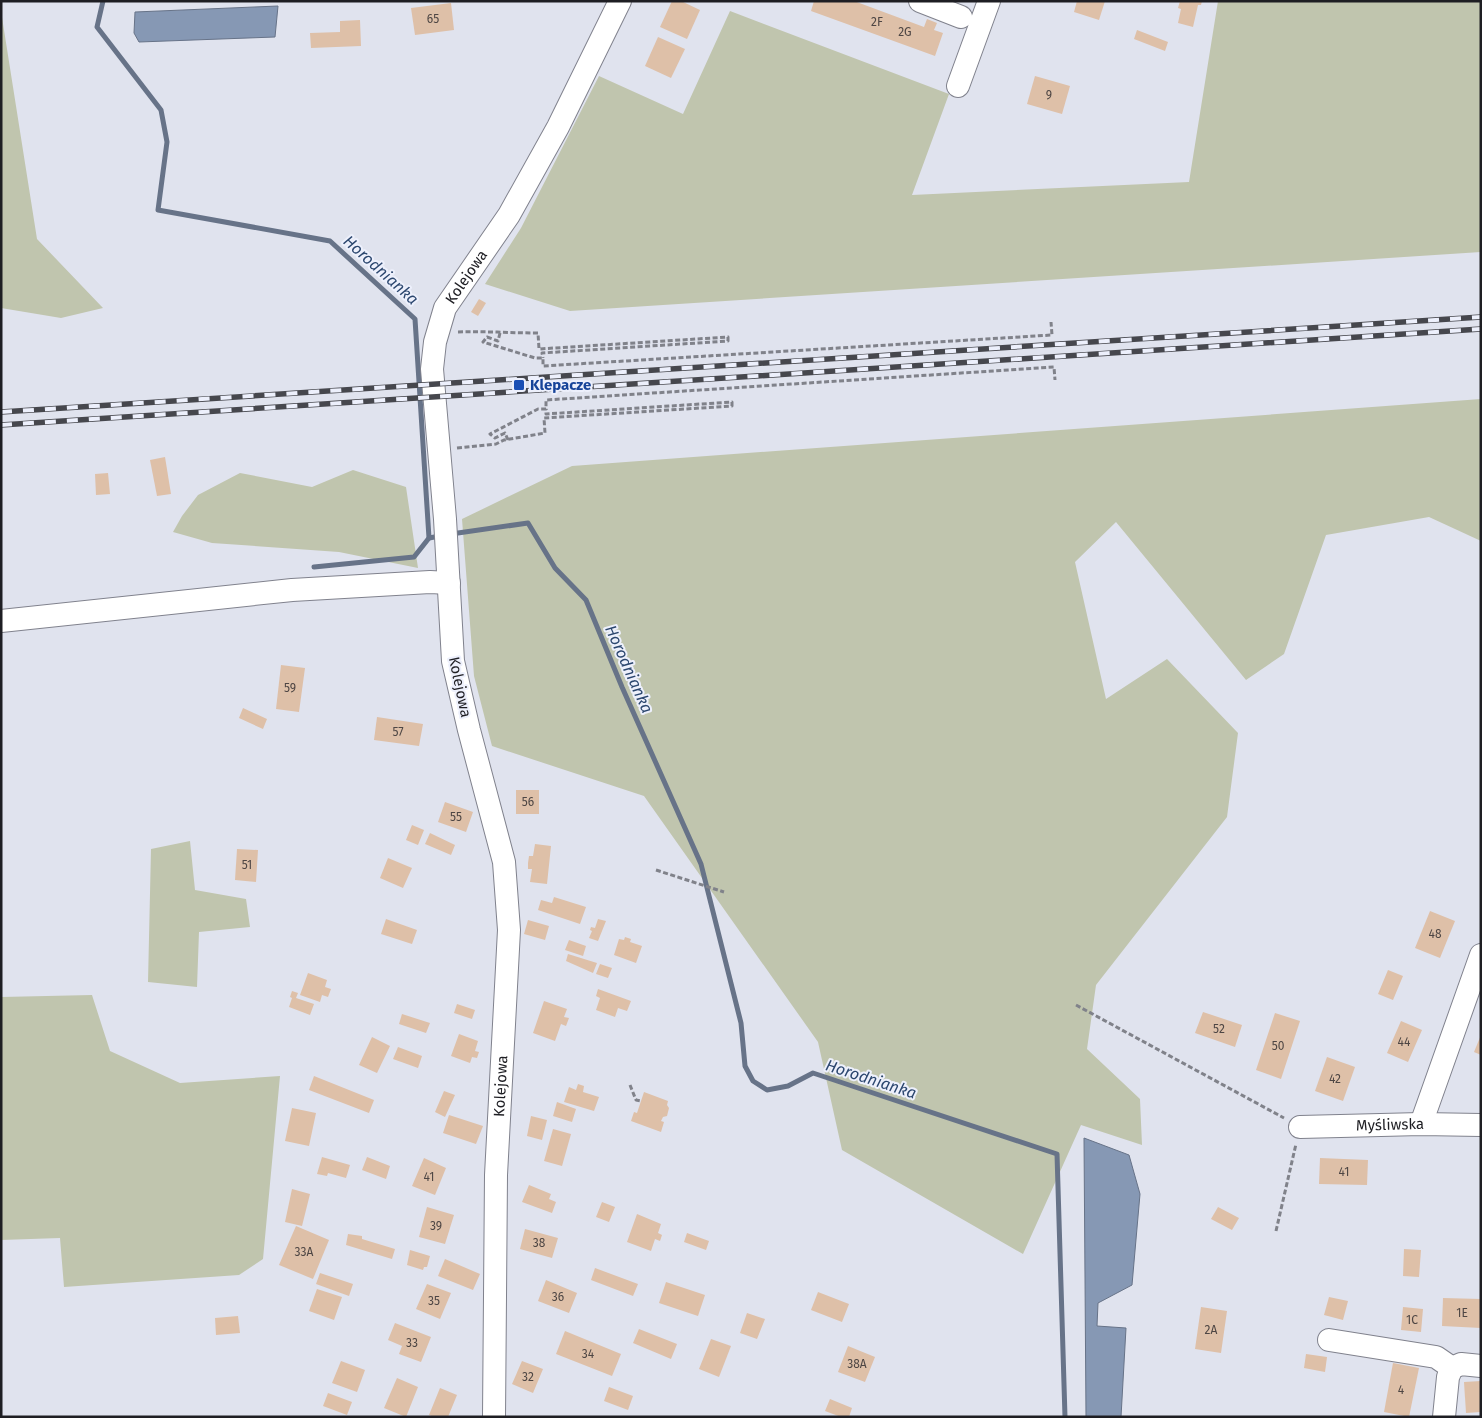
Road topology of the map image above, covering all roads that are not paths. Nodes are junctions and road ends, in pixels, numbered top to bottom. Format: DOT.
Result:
graph roads {
  1 [pos="620,1"];
  2 [pos="920,1"];
  3 [pos="989,1"];
  4 [pos="961,17"];
  5 [pos="958,86"];
  6 [pos="448,583"];
  7 [pos="1,621"];
  8 [pos="1481,955"];
  9 [pos="1421,1124"];
  10 [pos="1481,1125"];
  11 [pos="1300,1127"];
  12 [pos="1329,1340"];
  13 [pos="1481,1366"];
  14 [pos="1452,1368"];
  15 [pos="494,1417"];
  16 [pos="1444,1417"];
  1 -- 6 [label="street, Kolejowa"];
  2 -- 4 [label="street"];
  3 -- 5 [label="street"];
  6 -- 7 [label="street"];
  6 -- 15 [label="street, Kolejowa"];
  8 -- 9 [label="street"];
  9 -- 10 [label="street, Myśliwska"];
  9 -- 11 [label="street, Myśliwska"];
  12 -- 14 [label="street"];
  13 -- 14 [label="street"];
  14 -- 16 [label="street"];
}
